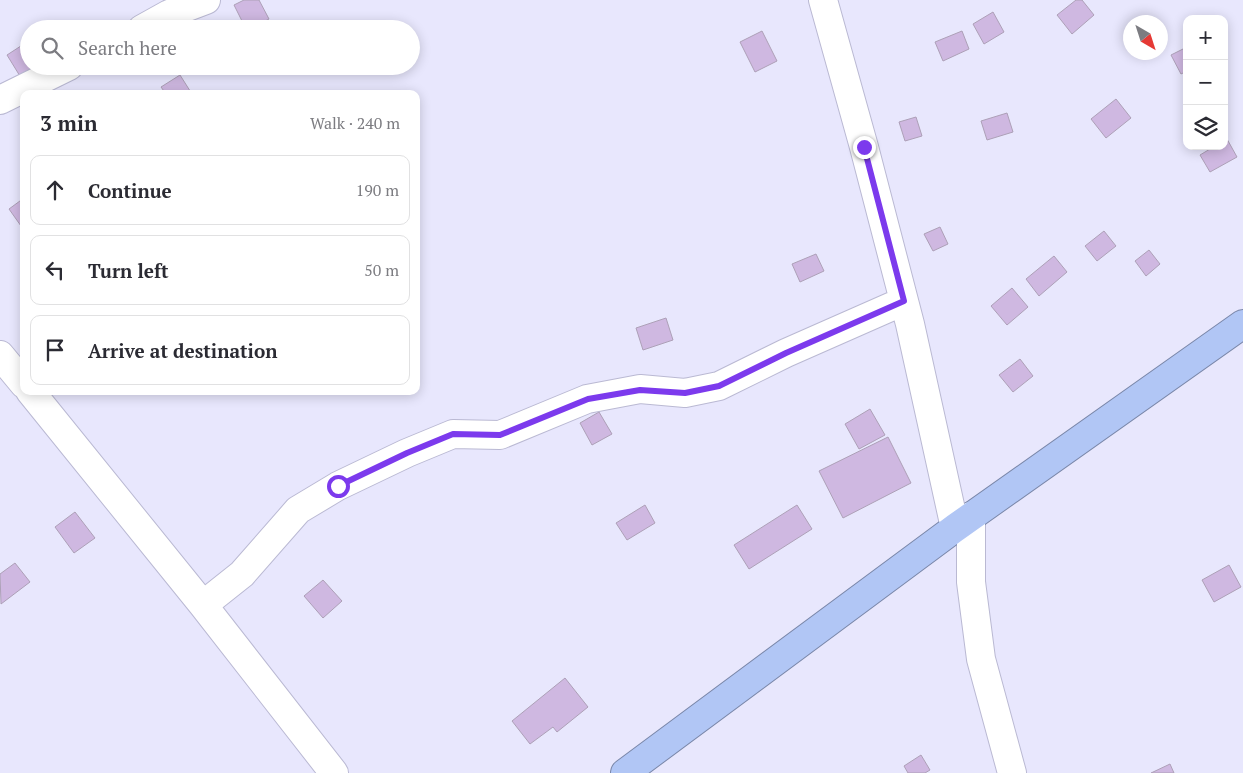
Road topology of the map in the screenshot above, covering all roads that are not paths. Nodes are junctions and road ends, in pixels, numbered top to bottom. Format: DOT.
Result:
graph roads {
  1 [pos="206,0"];
  2 [pos="823,0"];
  3 [pos="158,20"];
  4 [pos="51,75"];
  5 [pos="20,90"];
  6 [pos="20,90"];
  7 [pos="0,100"];
  8 [pos="904,301"];
  9 [pos="1243,324"];
  10 [pos="0,354"];
  11 [pos="20,379"];
  12 [pos="33,395"];
  13 [pos="963,522"];
  14 [pos="203,605"];
  15 [pos="334,773"];
  16 [pos="625,773"];
  17 [pos="1012,773"];
  1 -- 3 [label="street"];
  2 -- 8 [label="street"];
  4 -- 5 [label="street"];
  6 -- 7 [label="street"];
  8 -- 13 [label="street"];
  8 -- 14 [label="street"];
  9 -- 13 [label="highway"];
  10 -- 11 [label="street"];
  12 -- 14 [label="street"];
  13 -- 16 [label="highway"];
  13 -- 17 [label="street"];
  14 -- 15 [label="street"];
}
